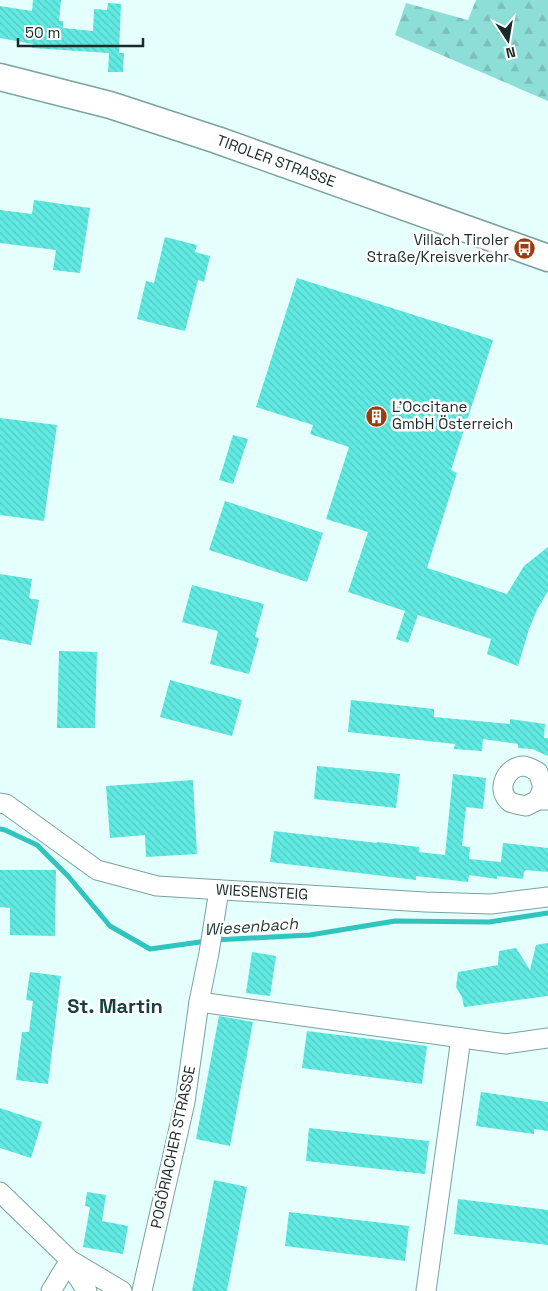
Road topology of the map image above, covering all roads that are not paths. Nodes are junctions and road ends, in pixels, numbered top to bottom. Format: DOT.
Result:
graph roads {
  1 [pos="0,77"];
  2 [pos="548,258"];
  3 [pos="0,803"];
  4 [pos="219,890"];
  5 [pos="548,897"];
  6 [pos="199,1002"];
  7 [pos="461,1038"];
  8 [pos="548,1038"];
  9 [pos="0,1192"];
  10 [pos="74,1263"];
  11 [pos="51,1291"];
  12 [pos="87,1291"];
  13 [pos="122,1291"];
  14 [pos="142,1291"];
  15 [pos="426,1291"];
  1 -- 2 [label="main road, TIROLER STRASSE"];
  3 -- 4 [label="street, WIESENSTEIG"];
  4 -- 5 [label="street, WIESENSTEIG"];
  4 -- 6 [label="street, POGÖRIACHER STRASSE"];
  6 -- 7 [label="street"];
  6 -- 14 [label="street, POGÖRIACHER STRASSE"];
  7 -- 8 [label="street"];
  7 -- 15 [label="street"];
  9 -- 10 [label="street"];
  10 -- 11 [label="street"];
  10 -- 12 [label="street"];
  10 -- 13 [label="street"];
}
